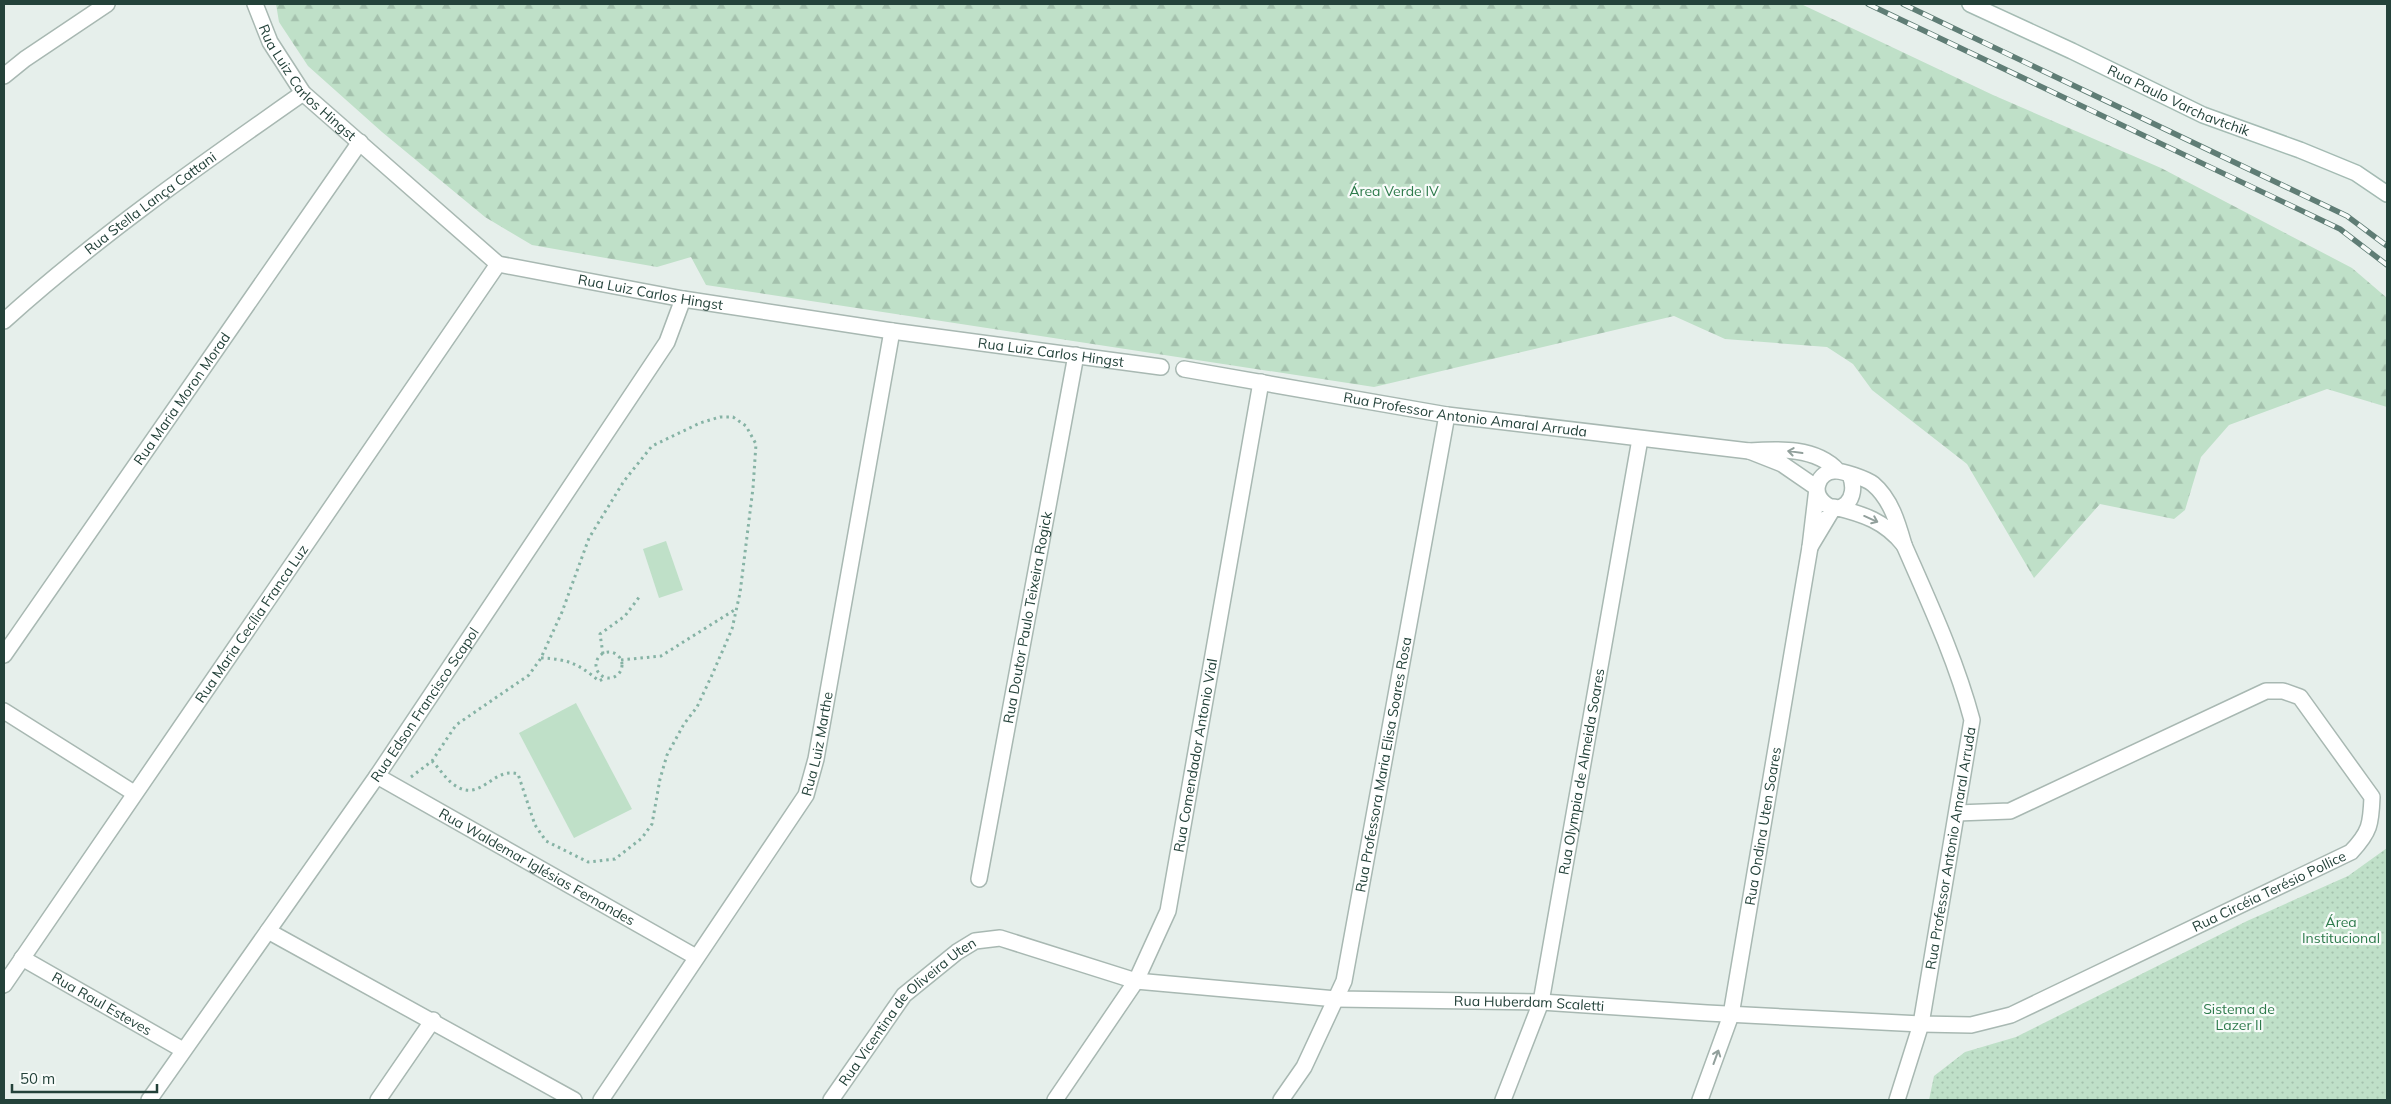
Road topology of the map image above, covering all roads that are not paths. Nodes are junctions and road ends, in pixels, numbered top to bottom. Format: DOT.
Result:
graph roads {
  1 [pos="107,4"];
  2 [pos="255,4"];
  3 [pos="1970,4"];
  4 [pos="4,76"];
  5 [pos="303,93"];
  6 [pos="360,142"];
  7 [pos="2387,194"];
  8 [pos="498,264"];
  9 [pos="683,299"];
  10 [pos="4,320"];
  11 [pos="892,331"];
  12 [pos="1076,355"];
  13 [pos="1161,366"];
  14 [pos="1184,369"];
  15 [pos="1261,382"];
  16 [pos="1447,414"];
  17 [pos="1640,439"];
  18 [pos="1749,451"];
  19 [pos="1844,473"];
  20 [pos="1817,488"];
  21 [pos="1834,507"];
  22 [pos="1904,545"];
  23 [pos="1810,546"];
  24 [pos="4,655"];
  25 [pos="4,711"];
  26 [pos="377,776"];
  27 [pos="134,794"];
  28 [pos="1957,813"];
  29 [pos="979,879"];
  30 [pos="268,931"];
  31 [pos="696,957"];
  32 [pos="22,958"];
  33 [pos="1136,981"];
  34 [pos="4,985"];
  35 [pos="1336,999"];
  36 [pos="1541,1002"];
  37 [pos="1731,1015"];
  38 [pos="433,1020"];
  39 [pos="1921,1024"];
  40 [pos="183,1050"];
  41 [pos="149,1100"];
  42 [pos="378,1100"];
  43 [pos="574,1100"];
  44 [pos="601,1100"];
  45 [pos="832,1100"];
  46 [pos="1055,1100"];
  47 [pos="1281,1100"];
  48 [pos="1502,1100"];
  49 [pos="1700,1100"];
  50 [pos="1897,1100"];
  1 -- 4 [label="street"];
  2 -- 5 [label="street, Rua Luiz Carlos Hingst"];
  3 -- 7 [label="street, Rua Paulo Varchavtchik"];
  5 -- 6 [label="street, Rua Luiz Carlos Hingst"];
  5 -- 10 [label="street, Rua Stella Lança Cattani"];
  6 -- 8 [label="street, Rua Luiz Carlos Hingst"];
  6 -- 24 [label="street, Rua Maria Moron Morad"];
  8 -- 9 [label="street, Rua Luiz Carlos Hingst"];
  8 -- 27 [label="street, Rua Maria Cecília Franca Luz"];
  9 -- 11 [label="street, Rua Luiz Carlos Hingst"];
  9 -- 26 [label="street, Rua Edson Francisco Scapol"];
  11 -- 12 [label="street, Rua Luiz Carlos Hingst"];
  11 -- 31 [label="street, Rua Luiz Marthe"];
  12 -- 13 [label="street, Rua Luiz Carlos Hingst"];
  12 -- 29 [label="street, Rua Doutor Paulo Teixeira Rogick"];
  14 -- 15 [label="street, Rua Professor Antonio Amaral Arruda"];
  15 -- 16 [label="street, Rua Professor Antonio Amaral Arruda"];
  15 -- 33 [label="street, Rua Comendador Antonio Vial"];
  16 -- 17 [label="street, Rua Professor Antonio Amaral Arruda"];
  16 -- 35 [label="street, Rua Professora Maria Elisa Soares Rosa"];
  17 -- 18 [label="street, Rua Professor Antonio Amaral Arruda"];
  17 -- 36 [label="street, Rua Olympia de Almeida Soares"];
  19 -- 18 [label="street, Rua Professor Antonio Amaral Arruda, one-way"];
  18 -- 20 [label="street"];
  19 -- 20 [label="street"];
  19 -- 21 [label="street"];
  19 -- 22 [label="street, Rua Professor Antonio Amaral Arruda"];
  20 -- 21 [label="street"];
  20 -- 23 [label="street, Rua Ondina Uten Soares"];
  21 -- 22 [label="street, one-way"];
  21 -- 23 [label="street"];
  22 -- 28 [label="street, Rua Professor Antonio Amaral Arruda"];
  23 -- 37 [label="street, Rua Ondina Uten Soares"];
  25 -- 27 [label="street"];
  26 -- 30 [label="street, Rua Edson Francisco Scapol"];
  26 -- 31 [label="street, Rua Waldemar Iglésias Fernandes"];
  27 -- 32 [label="street, Rua Maria Cecília Franca Luz"];
  28 -- 39 [label="street, Rua Professor Antonio Amaral Arruda"];
  28 -- 39 [label="street, Rua Circéia Terésio Pollice"];
  30 -- 38 [label="street"];
  30 -- 40 [label="street, Rua Edson Francisco Scapol"];
  31 -- 44 [label="street, Rua Luiz Marthe"];
  32 -- 34 [label="street, Rua Maria Cecília Franca Luz"];
  32 -- 40 [label="street, Rua Raul Esteves"];
  33 -- 35 [label="street, Rua Huberdam Scaletti"];
  33 -- 45 [label="street, Rua Vicentina de Oliveira Uten"];
  33 -- 46 [label="street, Rua Comendador Antonio Vial"];
  35 -- 36 [label="street, Rua Huberdam Scaletti"];
  35 -- 47 [label="street, Rua Professora Maria Elisa Soares Rosa"];
  36 -- 37 [label="street, Rua Huberdam Scaletti"];
  36 -- 48 [label="street, Rua Olympia de Almeida Soares"];
  37 -- 39 [label="street, Rua Huberdam Scaletti"];
  49 -- 37 [label="street, Rua Ondina Uten Soares, one-way"];
  38 -- 42 [label="street"];
  38 -- 43 [label="street"];
  39 -- 50 [label="street, Rua Professor Antonio Amaral Arruda"];
  40 -- 41 [label="street, Rua Edson Francisco Scapol"];
}
